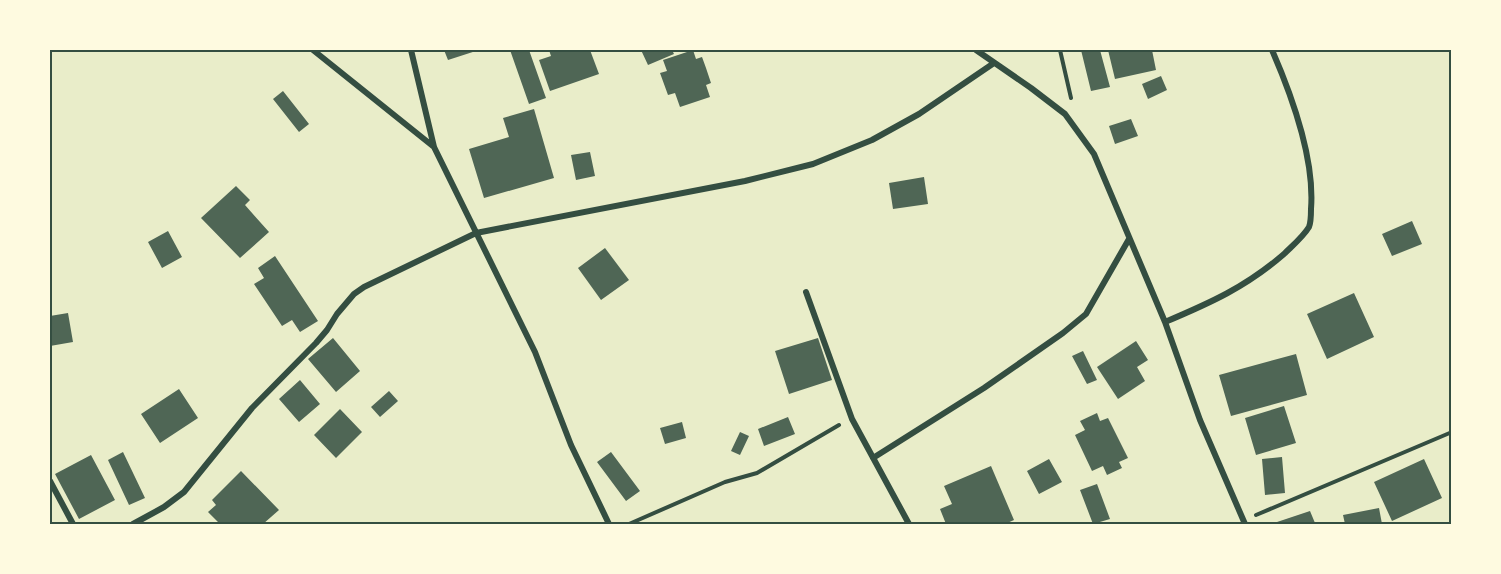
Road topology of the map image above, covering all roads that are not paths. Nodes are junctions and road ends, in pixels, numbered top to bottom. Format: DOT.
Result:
graph roads {
  1 [pos="313,50"];
  2 [pos="411,50"];
  3 [pos="976,50"];
  4 [pos="1272,50"];
  5 [pos="994,63"];
  6 [pos="434,147"];
  7 [pos="476,233"];
  8 [pos="1129,239"];
  9 [pos="806,292"];
  10 [pos="1165,322"];
  11 [pos="873,458"];
  12 [pos="50,481"];
  13 [pos="1245,522"];
  14 [pos="73,525"];
  15 [pos="133,525"];
  16 [pos="609,525"];
  17 [pos="909,525"];
  1 -- 6 [label="street"];
  2 -- 6 [label="street"];
  3 -- 5 [label="street"];
  4 -- 10 [label="street"];
  5 -- 7 [label="street"];
  5 -- 8 [label="street"];
  6 -- 7 [label="street"];
  7 -- 15 [label="street"];
  7 -- 16 [label="street"];
  8 -- 10 [label="street"];
  8 -- 11 [label="street"];
  9 -- 11 [label="street"];
  10 -- 13 [label="street"];
  11 -- 17 [label="street"];
  12 -- 14 [label="street"];
}
